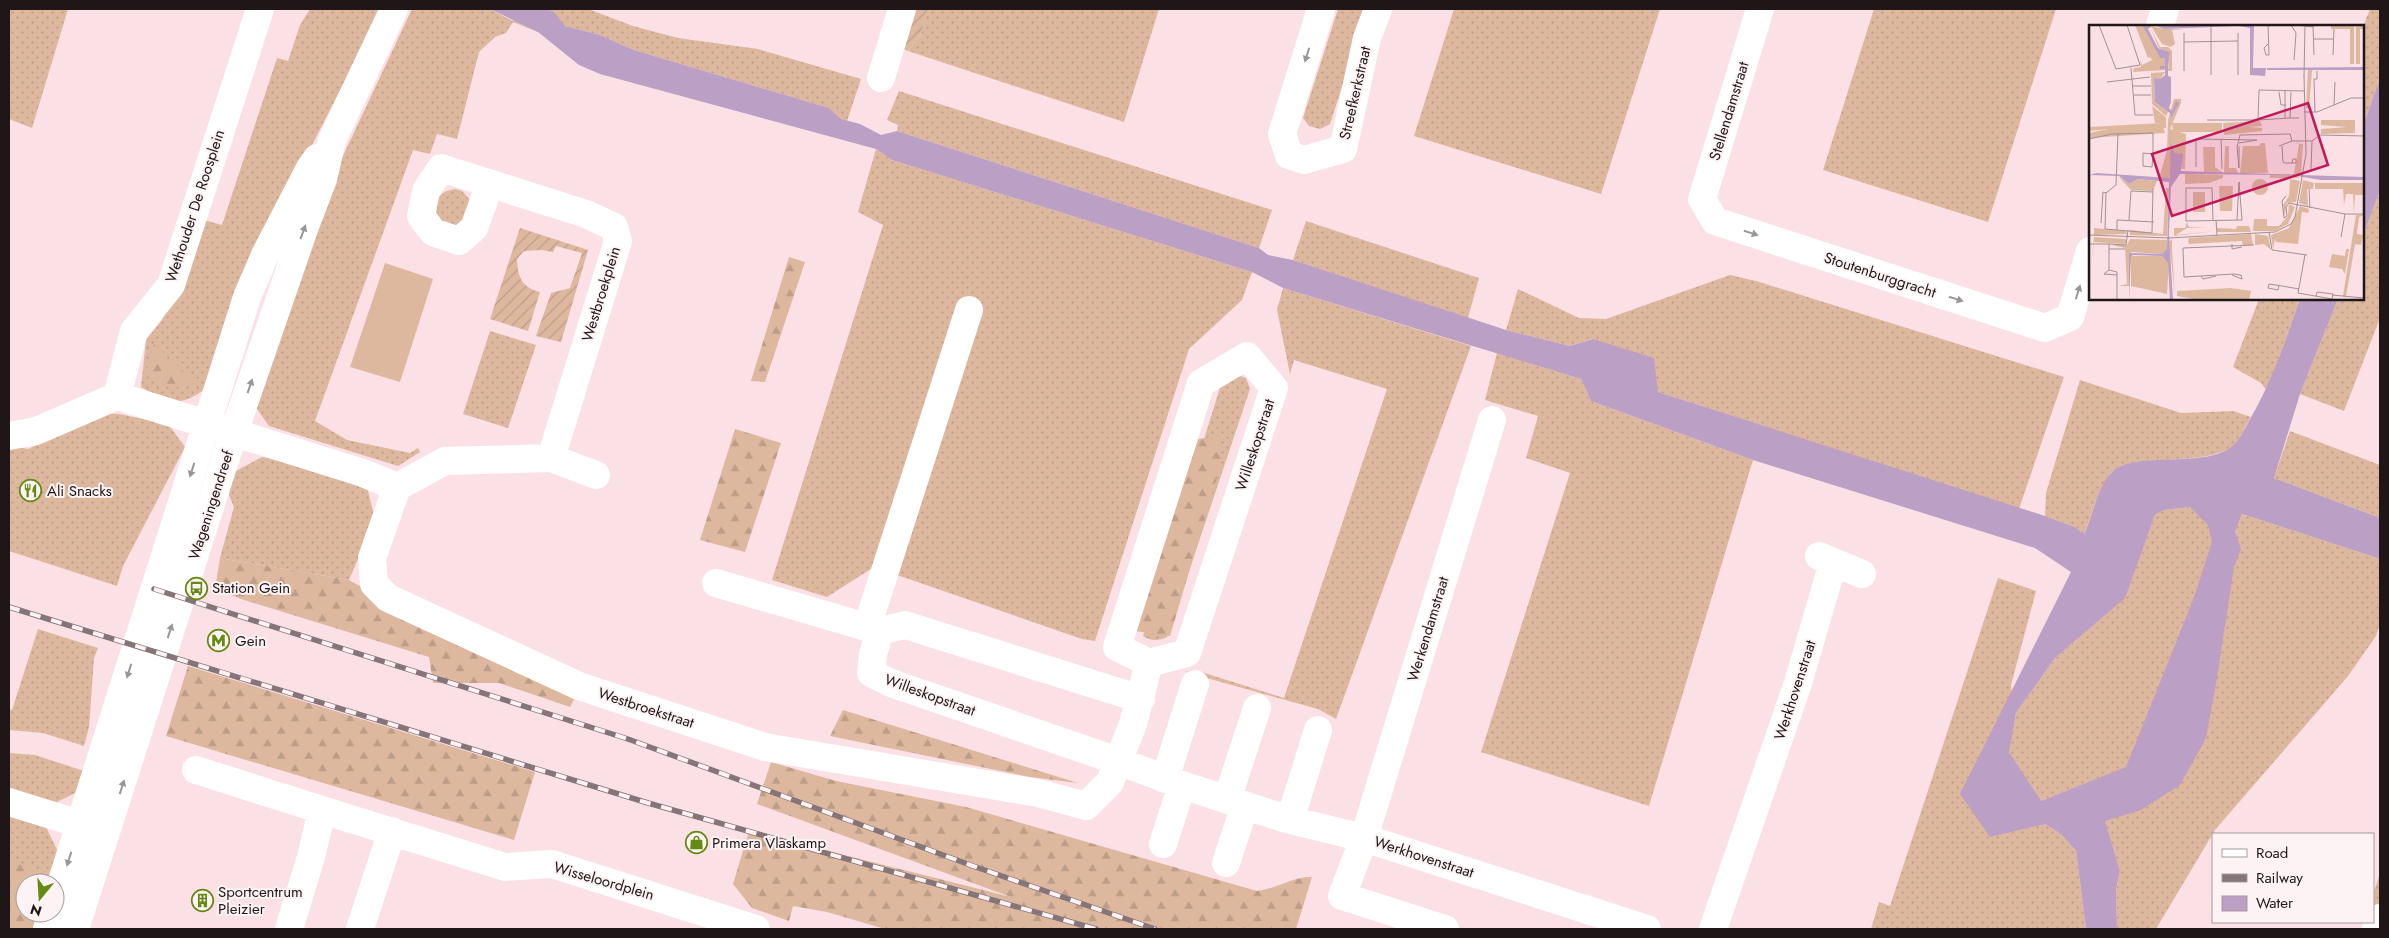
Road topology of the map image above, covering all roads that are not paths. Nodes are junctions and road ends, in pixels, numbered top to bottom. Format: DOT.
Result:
graph roads {
  1 [pos="260,9"];
  2 [pos="394,9"];
  3 [pos="902,9"];
  4 [pos="1321,9"];
  5 [pos="1378,9"];
  6 [pos="1760,9"];
  7 [pos="2165,9"];
  8 [pos="2160,25"];
  9 [pos="881,78"];
  10 [pos="332,140"];
  11 [pos="490,184"];
  12 [pos="1709,212"];
  13 [pos="2089,254"];
  14 [pos="969,310"];
  15 [pos="117,396"];
  16 [pos="1492,420"];
  17 [pos="207,424"];
  18 [pos="234,432"];
  19 [pos="9,436"];
  20 [pos="551,458"];
  21 [pos="596,475"];
  22 [pos="397,487"];
  23 [pos="1862,574"];
  24 [pos="716,583"];
  25 [pos="873,629"];
  26 [pos="1149,663"];
  27 [pos="1195,684"];
  28 [pos="1141,699"];
  29 [pos="1256,708"];
  30 [pos="1318,730"];
  31 [pos="1118,761"];
  32 [pos="196,770"];
  33 [pos="1173,782"];
  34 [pos="9,802"];
  35 [pos="1236,802"];
  36 [pos="322,810"];
  37 [pos="1290,820"];
  38 [pos="80,824"];
  39 [pos="392,831"];
  40 [pos="107,833"];
  41 [pos="1364,838"];
  42 [pos="1163,844"];
  43 [pos="1226,863"];
  44 [pos="64,873"];
  45 [pos="2380,918"];
  46 [pos="75,929"];
  47 [pos="289,929"];
  48 [pos="360,929"];
  49 [pos="756,929"];
  50 [pos="1445,929"];
  51 [pos="1647,929"];
  52 [pos="1713,929"];
  53 [pos="2376,929"];
  1 -- 15 [label="street, Wethouder De Roosplein"];
  2 -- 10 [label="street, Wageningendreef"];
  3 -- 9 [label="street"];
  4 -- 5 [label="street, Streefkerkstraat, one-way"];
  6 -- 12 [label="street, Stellendamstraat"];
  7 -- 8 [label="street"];
  10 -- 17 [label="street, Wageningendreef"];
  18 -- 10 [label="street, Wageningendreef, one-way"];
  11 -- 20 [label="street, Westbroekplein"];
  12 -- 13 [label="street, Stoutenburggracht, one-way"];
  14 -- 25 [label="street"];
  15 -- 17 [label="street"];
  15 -- 19 [label="street"];
  16 -- 41 [label="street, Werkendamstraat"];
  17 -- 18 [label="street"];
  17 -- 38 [label="street, Wageningendreef, one-way"];
  18 -- 22 [label="street"];
  40 -- 18 [label="street, Wageningendreef, one-way"];
  20 -- 21 [label="street"];
  20 -- 22 [label="street"];
  22 -- 31 [label="street, Westbroekstraat"];
  23 -- 52 [label="street, Werkhovenstraat"];
  24 -- 25 [label="street"];
  25 -- 28 [label="street"];
  25 -- 31 [label="street, Willeskopstraat"];
  26 -- 26 [label="street, Willeskopstraat"];
  26 -- 28 [label="street"];
  27 -- 33 [label="street"];
  28 -- 31 [label="street"];
  29 -- 35 [label="street"];
  30 -- 37 [label="street"];
  31 -- 33 [label="street, Willeskopstraat"];
  32 -- 36 [label="street, Wisseloordplein"];
  33 -- 35 [label="street, Willeskopstraat"];
  33 -- 42 [label="street"];
  34 -- 38 [label="street"];
  35 -- 37 [label="street, Willeskopstraat"];
  35 -- 43 [label="street"];
  36 -- 39 [label="street, Wisseloordplein"];
  36 -- 47 [label="street"];
  37 -- 41 [label="street, Willeskopstraat"];
  38 -- 40 [label="street"];
  38 -- 44 [label="street, Wageningendreef, one-way"];
  39 -- 48 [label="street"];
  39 -- 49 [label="street, Wisseloordplein"];
  40 -- 46 [label="street, Wageningendreef"];
  41 -- 50 [label="street, Werkhovenstraat"];
  41 -- 51 [label="street, Werkhovenstraat"];
  45 -- 53 [label="street"];
}
